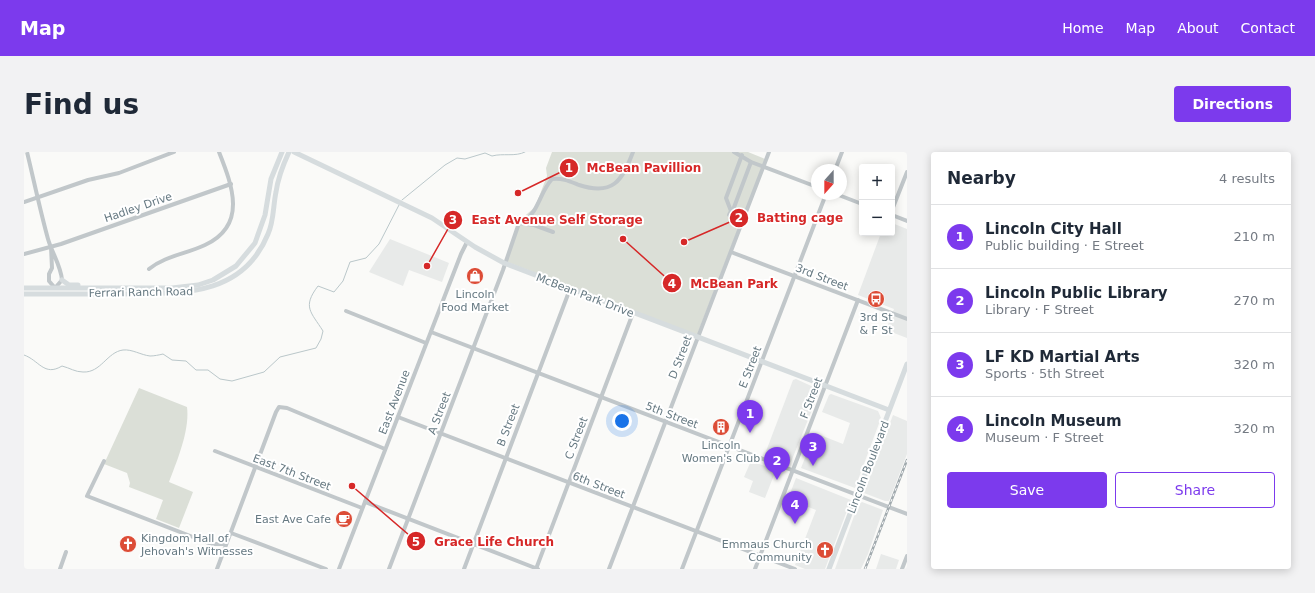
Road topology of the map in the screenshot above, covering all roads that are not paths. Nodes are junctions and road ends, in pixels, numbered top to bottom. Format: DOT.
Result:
graph roads {
  1 [pos="27,152"];
  2 [pos="174,152"];
  3 [pos="219,152"];
  4 [pos="282,152"];
  5 [pos="289,152"];
  6 [pos="294,152"];
  7 [pos="633,152"];
  8 [pos="734,152"];
  9 [pos="769,152"];
  10 [pos="842,152"];
  11 [pos="742,155"];
  12 [pos="752,162"];
  13 [pos="837,164"];
  14 [pos="763,167"];
  15 [pos="907,172"];
  16 [pos="231,184"];
  17 [pos="811,185"];
  18 [pos="37,198"];
  19 [pos="847,198"];
  20 [pos="824,200"];
  21 [pos="24,202"];
  22 [pos="895,202"];
  23 [pos="859,203"];
  24 [pos="731,211"];
  25 [pos="518,216"];
  26 [pos="895,216"];
  27 [pos="743,220"];
  28 [pos="907,221"];
  29 [pos="521,223"];
  30 [pos="553,232"];
  31 [pos="467,242"];
  32 [pos="51,247"];
  33 [pos="731,252"];
  34 [pos="24,254"];
  35 [pos="505,263"];
  36 [pos="58,267"];
  37 [pos="52,268"];
  38 [pos="149,269"];
  39 [pos="794,276"];
  40 [pos="62,280"];
  41 [pos="24,288"];
  42 [pos="119,288"];
  43 [pos="570,289"];
  44 [pos="56,291"];
  45 [pos="24,294"];
  46 [pos="858,300"];
  47 [pos="346,311"];
  48 [pos="633,313"];
  49 [pos="907,319"];
  50 [pos="431,332"];
  51 [pos="697,338"];
  52 [pos="426,343"];
  53 [pos="473,348"];
  54 [pos="762,361"];
  55 [pos="907,364"];
  56 [pos="538,373"];
  57 [pos="825,386"];
  58 [pos="601,397"];
  59 [pos="889,410"];
  60 [pos="398,417"];
  61 [pos="665,422"];
  62 [pos="441,434"];
  63 [pos="729,446"];
  64 [pos="385,449"];
  65 [pos="215,452"];
  66 [pos="505,458"];
  67 [pos="104,461"];
  68 [pos="255,467"];
  69 [pos="793,470"];
  70 [pos="568,483"];
  71 [pos="857,495"];
  72 [pos="365,502"];
  73 [pos="632,507"];
  74 [pos="362,508"];
  75 [pos="907,514"];
  76 [pos="408,519"];
  77 [pos="696,532"];
  78 [pos="231,533"];
  79 [pos="226,544"];
  80 [pos="473,544"];
  81 [pos="66,552"];
  82 [pos="760,556"];
  83 [pos="907,556"];
  84 [pos="60,569"];
  85 [pos="217,569"];
  86 [pos="326,569"];
  87 [pos="339,569"];
  88 [pos="389,569"];
  89 [pos="464,569"];
  90 [pos="537,569"];
  91 [pos="609,569"];
  92 [pos="682,569"];
  93 [pos="755,569"];
  94 [pos="795,569"];
  95 [pos="829,569"];
  96 [pos="902,569"];
  1 -- 18 [label="street"];
  2 -- 18 [label="street"];
  3 -- 16 [label="street"];
  4 -- 42 [label="main road, Ferrari Ranch Road"];
  5 -- 44 [label="main road, Ferrari Ranch Road"];
  6 -- 31 [label="main road, McBean Park Drive"];
  7 -- 29 [label="street"];
  8 -- 11 [label="street"];
  9 -- 14 [label="street, D Street"];
  10 -- 13 [label="street"];
  11 -- 12 [label="street"];
  11 -- 24 [label="street"];
  12 -- 14 [label="street"];
  12 -- 24 [label="street"];
  14 -- 17 [label="street"];
  14 -- 27 [label="street, D Street"];
  15 -- 22 [label="street"];
  16 -- 32 [label="street, Hadley Drive"];
  16 -- 38 [label="street"];
  18 -- 21 [label="street"];
  18 -- 32 [label="street"];
  19 -- 23 [label="street"];
  20 -- 39 [label="street, E Street"];
  24 -- 27 [label="street"];
  25 -- 29 [label="street"];
  26 -- 28 [label="street"];
  27 -- 33 [label="street, D Street"];
  29 -- 30 [label="street"];
  29 -- 35 [label="street, A Street"];
  31 -- 35 [label="main road, McBean Park Drive"];
  31 -- 50 [label="street, East Avenue"];
  32 -- 34 [label="street, Hadley Drive"];
  32 -- 36 [label="street"];
  32 -- 37 [label="street"];
  33 -- 39 [label="street, 3rd Street"];
  33 -- 51 [label="street, D Street"];
  35 -- 43 [label="main road, McBean Park Drive"];
  35 -- 53 [label="street, A Street"];
  36 -- 37 [label="street"];
  36 -- 40 [label="street"];
  37 -- 44 [label="street"];
  39 -- 46 [label="street, 3rd Street"];
  39 -- 54 [label="street, E Street"];
  40 -- 42 [label="main road"];
  40 -- 44 [label="street"];
  41 -- 44 [label="main road, Ferrari Ranch Road"];
  42 -- 44 [label="main road, Ferrari Ranch Road"];
  43 -- 48 [label="main road, McBean Park Drive"];
  43 -- 56 [label="street, B Street"];
  44 -- 45 [label="main road, Ferrari Ranch Road"];
  46 -- 49 [label="street, 3rd Street"];
  46 -- 57 [label="street, F Street"];
  47 -- 52 [label="street"];
  48 -- 51 [label="main road, McBean Park Drive"];
  48 -- 58 [label="street, C Street"];
  50 -- 52 [label="street, East Avenue"];
  50 -- 53 [label="street, 5th Street"];
  51 -- 54 [label="main road, McBean Park Drive"];
  51 -- 61 [label="street, D Street"];
  52 -- 60 [label="street, East Avenue"];
  53 -- 56 [label="street, 5th Street"];
  53 -- 62 [label="street, A Street"];
  54 -- 57 [label="main road, McBean Park Drive"];
  54 -- 63 [label="street, E Street"];
  55 -- 59 [label="main road, Lincoln Boulevard"];
  56 -- 58 [label="street, 5th Street"];
  56 -- 66 [label="street, B Street"];
  57 -- 59 [label="main road, McBean Park Drive"];
  57 -- 69 [label="street, F Street"];
  58 -- 61 [label="street, 5th Street"];
  58 -- 70 [label="street, C Street"];
  59 -- 71 [label="main road, Lincoln Boulevard"];
  60 -- 62 [label="street, 6th Street"];
  60 -- 64 [label="street, East Avenue"];
  61 -- 63 [label="street, 5th Street"];
  61 -- 73 [label="street, D Street"];
  62 -- 66 [label="street, 6th Street"];
  62 -- 76 [label="street, A Street"];
  63 -- 69 [label="street, 5th Street"];
  63 -- 77 [label="street, E Street"];
  64 -- 68 [label="street"];
  64 -- 72 [label="street, East Avenue"];
  65 -- 68 [label="street, East 7th Street"];
  66 -- 70 [label="street, 6th Street"];
  66 -- 80 [label="street, B Street"];
  67 -- 79 [label="street"];
  68 -- 74 [label="street, East 7th Street"];
  68 -- 78 [label="street"];
  69 -- 71 [label="street, 5th Street"];
  69 -- 82 [label="street, F Street"];
  70 -- 73 [label="street, 6th Street"];
  70 -- 90 [label="street, C Street"];
  71 -- 75 [label="street, 5th Street"];
  71 -- 95 [label="main road, Lincoln Boulevard"];
  72 -- 74 [label="street, East Avenue"];
  72 -- 76 [label="street"];
  73 -- 77 [label="street, 6th Street"];
  73 -- 91 [label="street, D Street"];
  74 -- 87 [label="street, East Avenue"];
  76 -- 80 [label="street"];
  76 -- 88 [label="street, A Street"];
  77 -- 82 [label="street, 6th Street"];
  77 -- 92 [label="street, E Street"];
  78 -- 79 [label="street"];
  78 -- 86 [label="street"];
  79 -- 85 [label="street"];
  80 -- 89 [label="street, B Street"];
  80 -- 90 [label="street"];
  81 -- 84 [label="street"];
  82 -- 93 [label="street, F Street"];
  82 -- 94 [label="street, 6th Street"];
  83 -- 96 [label="street"];
}
